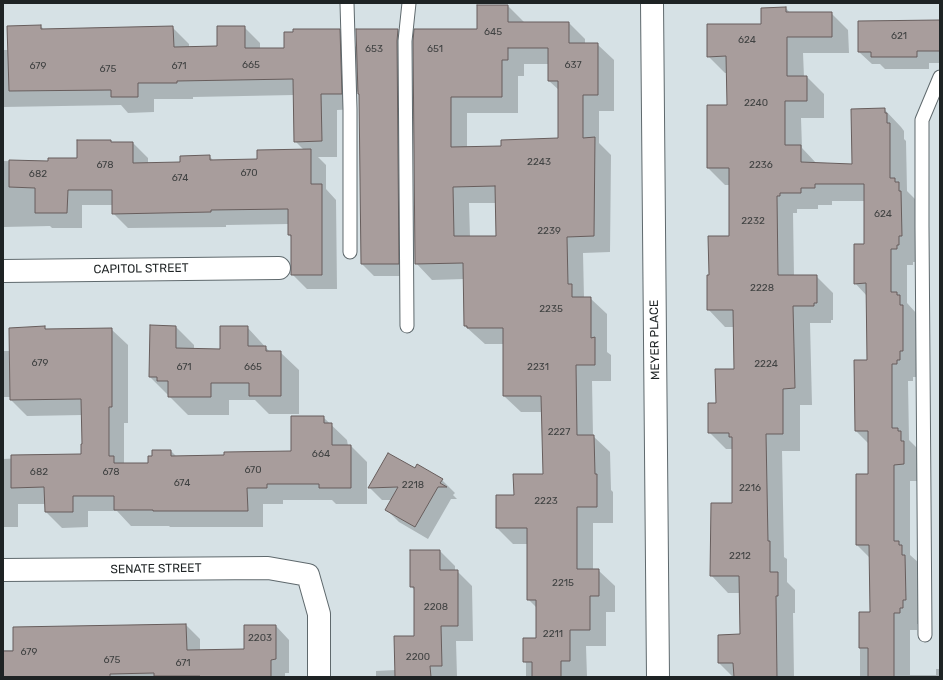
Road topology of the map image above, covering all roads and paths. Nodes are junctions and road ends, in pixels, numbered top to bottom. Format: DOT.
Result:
graph roads {
  1 [pos="347,3"];
  2 [pos="409,3"];
  3 [pos="652,3"];
  4 [pos="940,77"];
  5 [pos="350,252"];
  6 [pos="279,268"];
  7 [pos="3,271"];
  8 [pos="407,326"];
  9 [pos="3,570"];
  10 [pos="925,635"];
  11 [pos="319,677"];
  12 [pos="658,677"];
  1 -- 5 [label="lane"];
  2 -- 8 [label="lane"];
  3 -- 12 [label="street, MEYER PLACE"];
  4 -- 10 [label="lane"];
  6 -- 7 [label="street, CAPITOL STREET"];
  9 -- 11 [label="street, SENATE STREET"];
}
